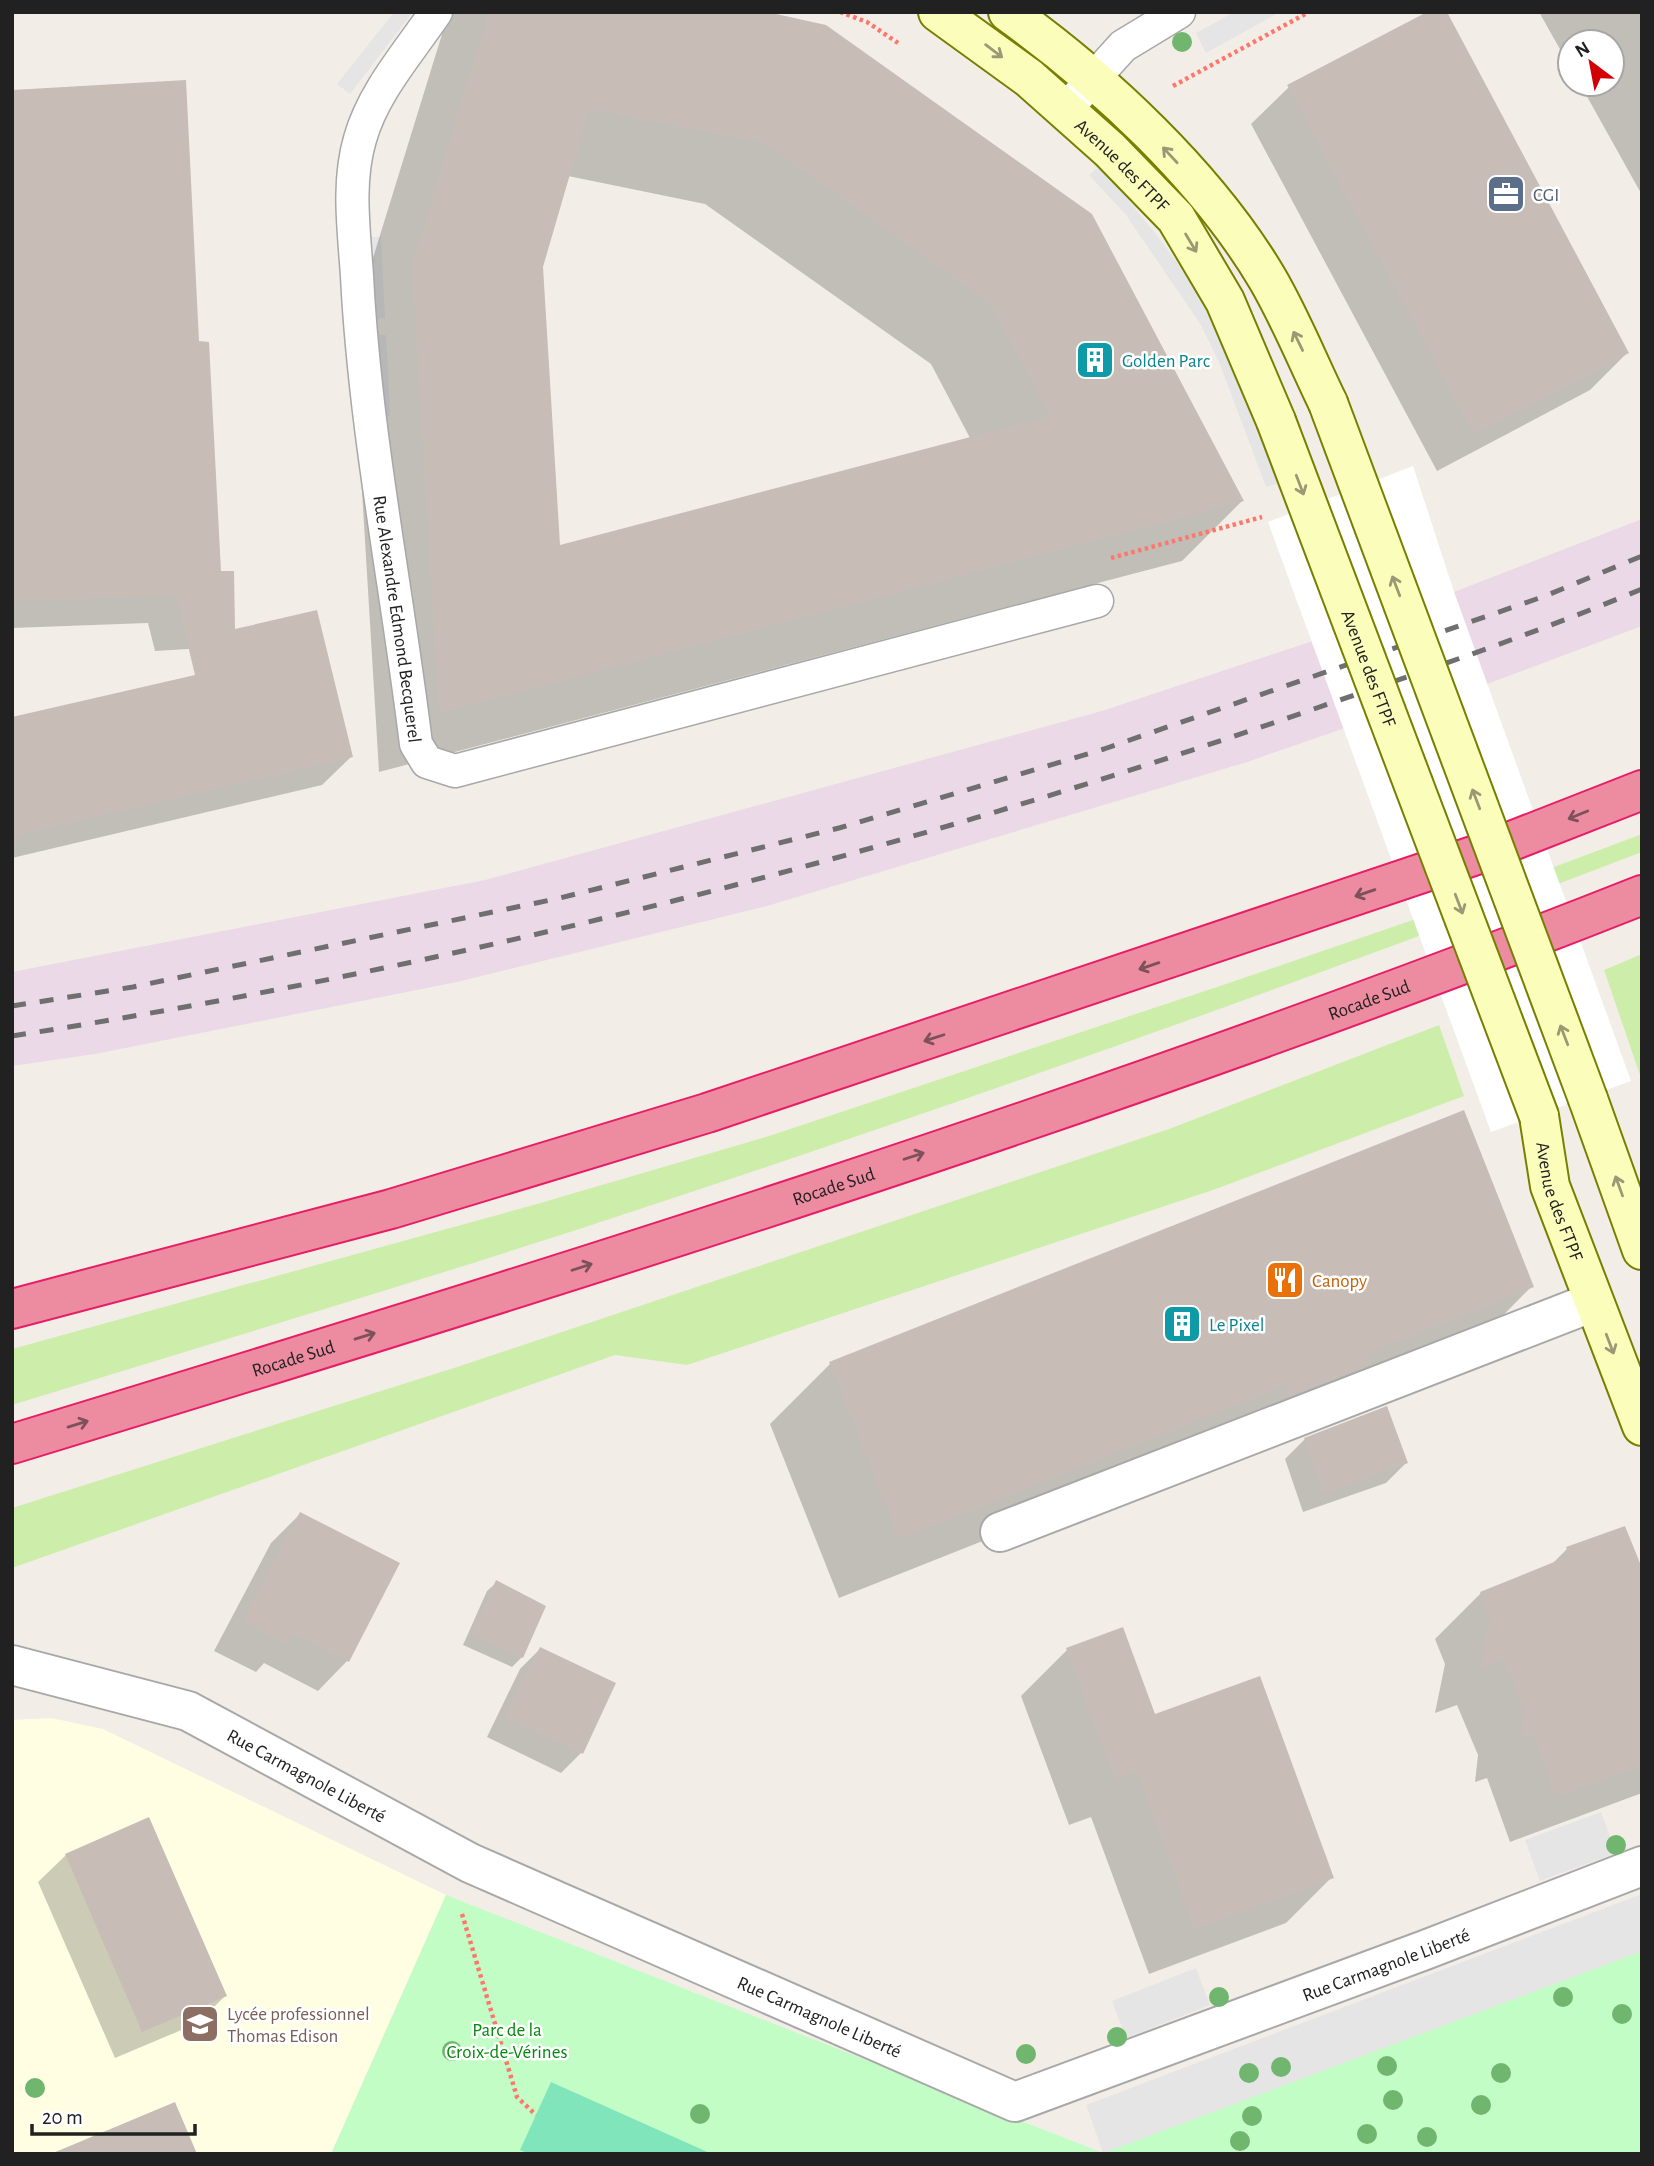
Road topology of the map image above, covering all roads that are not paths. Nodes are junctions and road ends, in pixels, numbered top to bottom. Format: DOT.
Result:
graph roads {
  1 [pos="436,12"];
  2 [pos="938,12"];
  3 [pos="1008,12"];
  4 [pos="1179,12"];
  5 [pos="1092,80"];
  6 [pos="1065,110"];
  7 [pos="1097,601"];
  8 [pos="1642,790"];
  9 [pos="1642,895"];
  10 [pos="1642,1250"];
  11 [pos="1593,1302"];
  12 [pos="12,1309"];
  13 [pos="1642,1426"];
  14 [pos="12,1444"];
  15 [pos="1000,1532"];
  16 [pos="12,1665"];
  17 [pos="1642,1866"];
  1 -- 7 [label="lane, Rue Alexandre Edmond Becquerel"];
  2 -- 6 [label="street, Avenue des FTPF, one-way"];
  3 -- 5 [label="street, Avenue des FTPF"];
  4 -- 5 [label="lane"];
  5 -- 6 [label="lane"];
  10 -- 5 [label="street, Avenue des FTPF, one-way, bridge"];
  6 -- 11 [label="street, Avenue des FTPF, one-way, bridge"];
  8 -- 12 [label="highway, one-way"];
  14 -- 9 [label="highway, Rocade Sud, one-way"];
  11 -- 13 [label="street, Avenue des FTPF, one-way"];
  11 -- 15 [label="street"];
  16 -- 17 [label="street, Rue Carmagnole Liberté"];
}
